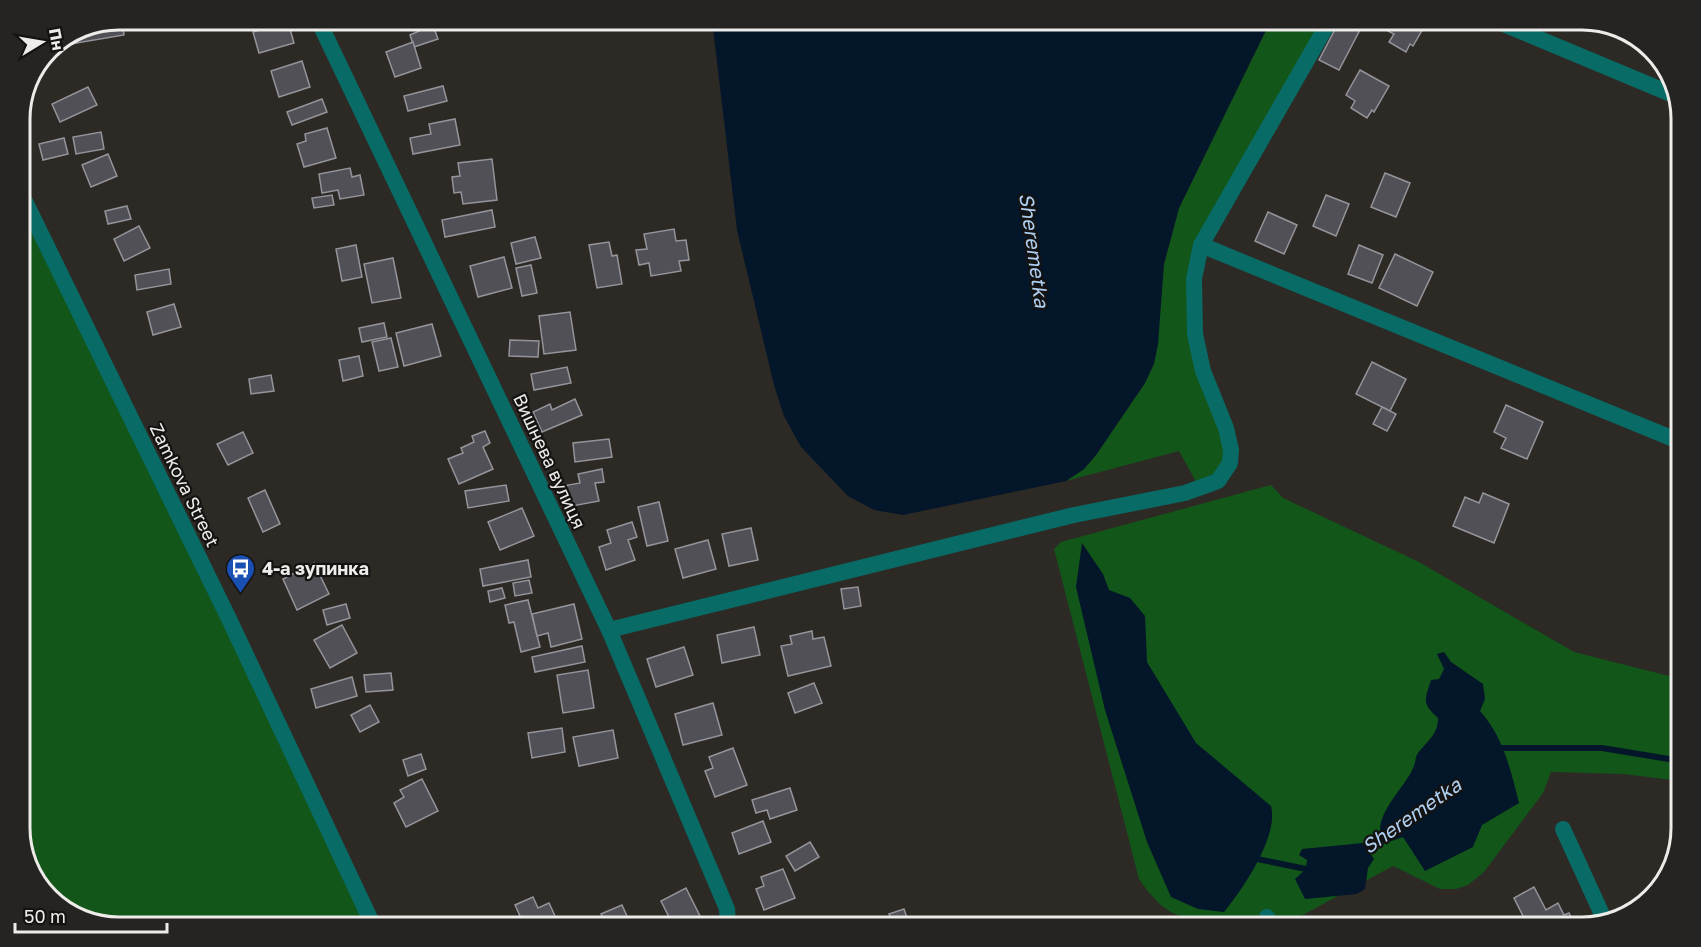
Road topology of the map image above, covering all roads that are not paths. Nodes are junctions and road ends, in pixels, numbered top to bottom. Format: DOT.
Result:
graph roads {
  1 [pos="323,30"];
  2 [pos="1324,30"];
  3 [pos="1518,30"];
  4 [pos="1667,92"];
  5 [pos="30,217"];
  6 [pos="1201,245"];
  7 [pos="1671,438"];
  8 [pos="609,630"];
  9 [pos="1563,829"];
  10 [pos="1602,915"];
  11 [pos="369,917"];
  12 [pos="727,917"];
  1 -- 8 [label="street, Вишнева вулиця"];
  2 -- 6 [label="street"];
  3 -- 4 [label="street"];
  5 -- 11 [label="street, Zamkova Street"];
  6 -- 7 [label="street"];
  6 -- 8 [label="street"];
  8 -- 12 [label="street, Вишнева вулиця"];
  9 -- 10 [label="street"];
}
